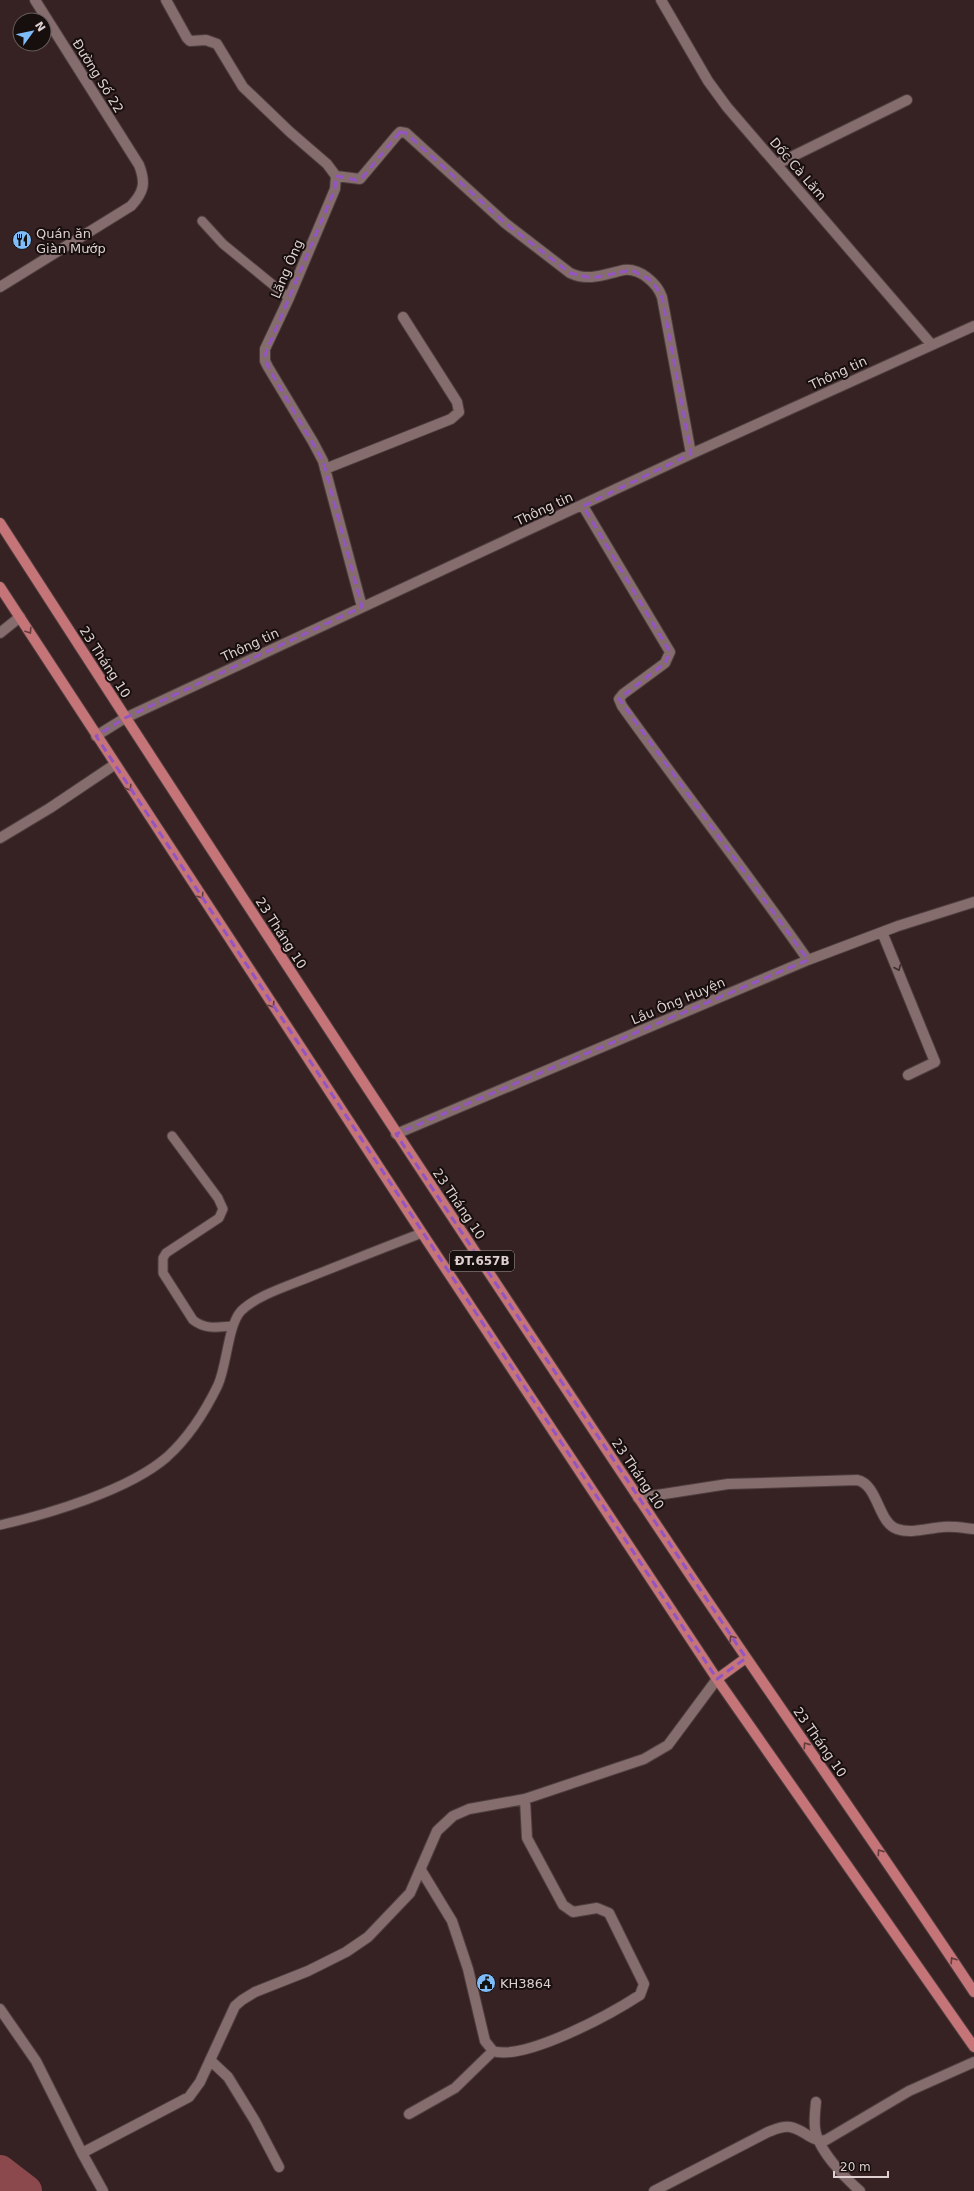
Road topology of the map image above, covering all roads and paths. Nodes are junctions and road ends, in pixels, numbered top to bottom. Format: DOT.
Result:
graph roads {
  1 [pos="35,0"];
  2 [pos="166,0"];
  3 [pos="661,0"];
  4 [pos="907,100"];
  5 [pos="777,164"];
  6 [pos="336,176"];
  7 [pos="202,221"];
  8 [pos="0,287"];
  9 [pos="289,298"];
  10 [pos="403,317"];
  11 [pos="974,326"];
  12 [pos="931,344"];
  13 [pos="691,454"];
  14 [pos="325,469"];
  15 [pos="583,506"];
  16 [pos="0,523"];
  17 [pos="0,587"];
  18 [pos="362,607"];
  19 [pos="20,617"];
  20 [pos="0,633"];
  21 [pos="125,718"];
  22 [pos="96,736"];
  23 [pos="114,765"];
  24 [pos="0,838"];
  25 [pos="974,902"];
  26 [pos="882,932"];
  27 [pos="808,960"];
  28 [pos="908,1075"];
  29 [pos="396,1134"];
  30 [pos="172,1136"];
  31 [pos="422,1233"];
  32 [pos="233,1326"];
  33 [pos="638,1498"];
  34 [pos="0,1525"];
  35 [pos="974,1529"];
  36 [pos="746,1658"];
  37 [pos="717,1679"];
  38 [pos="525,1799"];
  39 [pos="421,1870"];
  40 [pos="974,1992"];
  41 [pos="0,2009"];
  42 [pos="974,2047"];
  43 [pos="493,2051"];
  44 [pos="210,2060"];
  45 [pos="974,2062"];
  46 [pos="816,2102"];
  47 [pos="409,2114"];
  48 [pos="819,2141"];
  49 [pos="82,2153"];
  50 [pos="279,2167"];
  51 [pos="103,2191"];
  52 [pos="654,2191"];
  53 [pos="860,2191"];
  1 -- 8 [label="street, Đường Số 22"];
  2 -- 6 [label="street"];
  3 -- 5 [label="street, Dốc Cà Lăm"];
  4 -- 5 [label="street"];
  5 -- 12 [label="street, Dốc Cà Lăm"];
  6 -- 9 [label="street, Lăng Ông"];
  6 -- 13 [label="street"];
  7 -- 9 [label="lane"];
  9 -- 14 [label="street, Lăng Ông"];
  10 -- 14 [label="street"];
  11 -- 12 [label="street, Thông tin"];
  12 -- 13 [label="street, Thông tin"];
  13 -- 15 [label="street, Thông tin"];
  14 -- 18 [label="street, Lăng Ông"];
  15 -- 18 [label="street, Thông tin"];
  15 -- 27 [label="street"];
  16 -- 21 [label="main road, 23 Tháng 10 / ĐT.657B"];
  17 -- 19 [label="main road, ĐT.657B"];
  18 -- 21 [label="street, Thông tin"];
  19 -- 20 [label="street"];
  19 -- 22 [label="main road, ĐT.657B, one-way"];
  21 -- 22 [label="street, Thông tin"];
  21 -- 29 [label="main road, 23 Tháng 10 / ĐT.657B"];
  22 -- 23 [label="main road, ĐT.657B"];
  23 -- 24 [label="street"];
  23 -- 31 [label="main road, ĐT.657B, one-way"];
  25 -- 26 [label="street, Lầu Ông Huyện"];
  26 -- 27 [label="street, Lầu Ông Huyện"];
  26 -- 28 [label="street, one-way"];
  27 -- 29 [label="street, Lầu Ông Huyện"];
  29 -- 33 [label="main road, 23 Tháng 10 / ĐT.657B"];
  30 -- 32 [label="lane"];
  31 -- 32 [label="lane"];
  31 -- 37 [label="main road, ĐT.657B"];
  32 -- 34 [label="lane"];
  33 -- 35 [label="street"];
  36 -- 33 [label="main road, 23 Tháng 10 / ĐT.657B, one-way"];
  36 -- 37 [label="main road"];
  40 -- 36 [label="main road, 23 Tháng 10 / ĐT.657B, one-way"];
  37 -- 38 [label="street"];
  37 -- 42 [label="main road, ĐT.657B"];
  38 -- 39 [label="street"];
  38 -- 43 [label="street"];
  39 -- 43 [label="street"];
  39 -- 44 [label="street"];
  41 -- 49 [label="street"];
  43 -- 47 [label="street"];
  44 -- 49 [label="street"];
  44 -- 50 [label="street"];
  45 -- 48 [label="street"];
  46 -- 48 [label="street"];
  48 -- 52 [label="street"];
  48 -- 53 [label="street"];
  49 -- 51 [label="street"];
}
